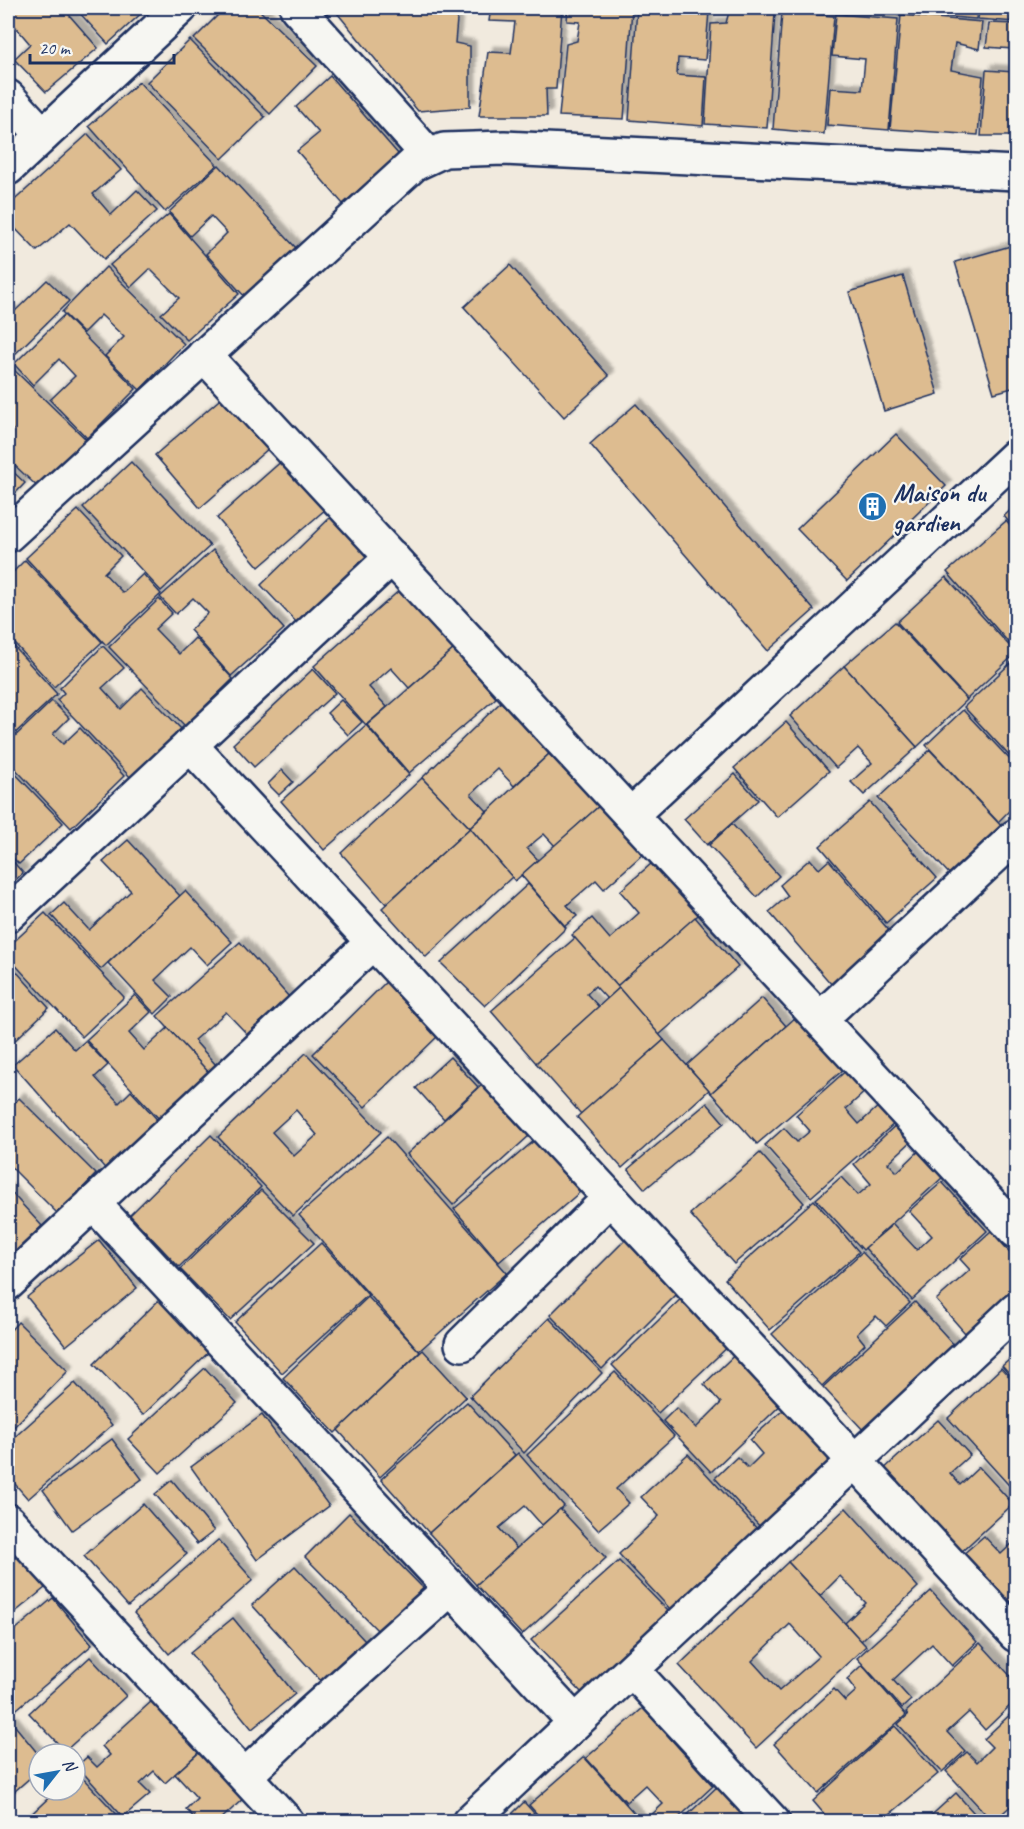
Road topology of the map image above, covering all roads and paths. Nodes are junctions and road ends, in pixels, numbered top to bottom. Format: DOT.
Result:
graph roads {
  1 [pos="180,8"];
  2 [pos="297,8"];
  3 [pos="8,97"];
  4 [pos="43,135"];
  5 [pos="429,156"];
  6 [pos="8,168"];
  7 [pos="1017,173"];
  8 [pos="204,355"];
  9 [pos="1017,456"];
  10 [pos="8,535"];
  11 [pos="392,557"];
  12 [pos="190,745"];
  13 [pos="631,815"];
  14 [pos="1017,836"];
  15 [pos="8,915"];
  16 [pos="373,942"];
  17 [pos="820,1019"];
  18 [pos="610,1198"];
  19 [pos="93,1203"];
  20 [pos="1017,1231"];
  21 [pos="8,1283"];
  22 [pos="1017,1310"];
  23 [pos="462,1344"];
  24 [pos="855,1461"];
  25 [pos="8,1521"];
  26 [pos="451,1588"];
  27 [pos="1017,1635"];
  28 [pos="632,1670"];
  29 [pos="575,1722"];
  30 [pos="244,1776"];
  31 [pos="286,1821"];
  32 [pos="469,1821"];
  33 [pos="773,1821"];
  1 -- 4 [label="street"];
  2 -- 5 [label="street"];
  3 -- 4 [label="street"];
  4 -- 6 [label="street"];
  5 -- 7 [label="street"];
  5 -- 8 [label="street"];
  8 -- 10 [label="street"];
  8 -- 11 [label="street"];
  9 -- 13 [label="street"];
  11 -- 12 [label="street"];
  11 -- 13 [label="street"];
  12 -- 15 [label="street"];
  12 -- 16 [label="street"];
  13 -- 17 [label="street"];
  14 -- 17 [label="street"];
  16 -- 18 [label="street"];
  16 -- 19 [label="street"];
  17 -- 20 [label="street"];
  18 -- 23 [label="street"];
  18 -- 24 [label="street"];
  19 -- 21 [label="street"];
  19 -- 26 [label="street"];
  22 -- 24 [label="street"];
  24 -- 27 [label="street"];
  24 -- 28 [label="street"];
  25 -- 30 [label="street"];
  26 -- 29 [label="street"];
  26 -- 30 [label="street"];
  28 -- 29 [label="street"];
  28 -- 33 [label="street"];
  29 -- 32 [label="street"];
  30 -- 31 [label="street"];
}
